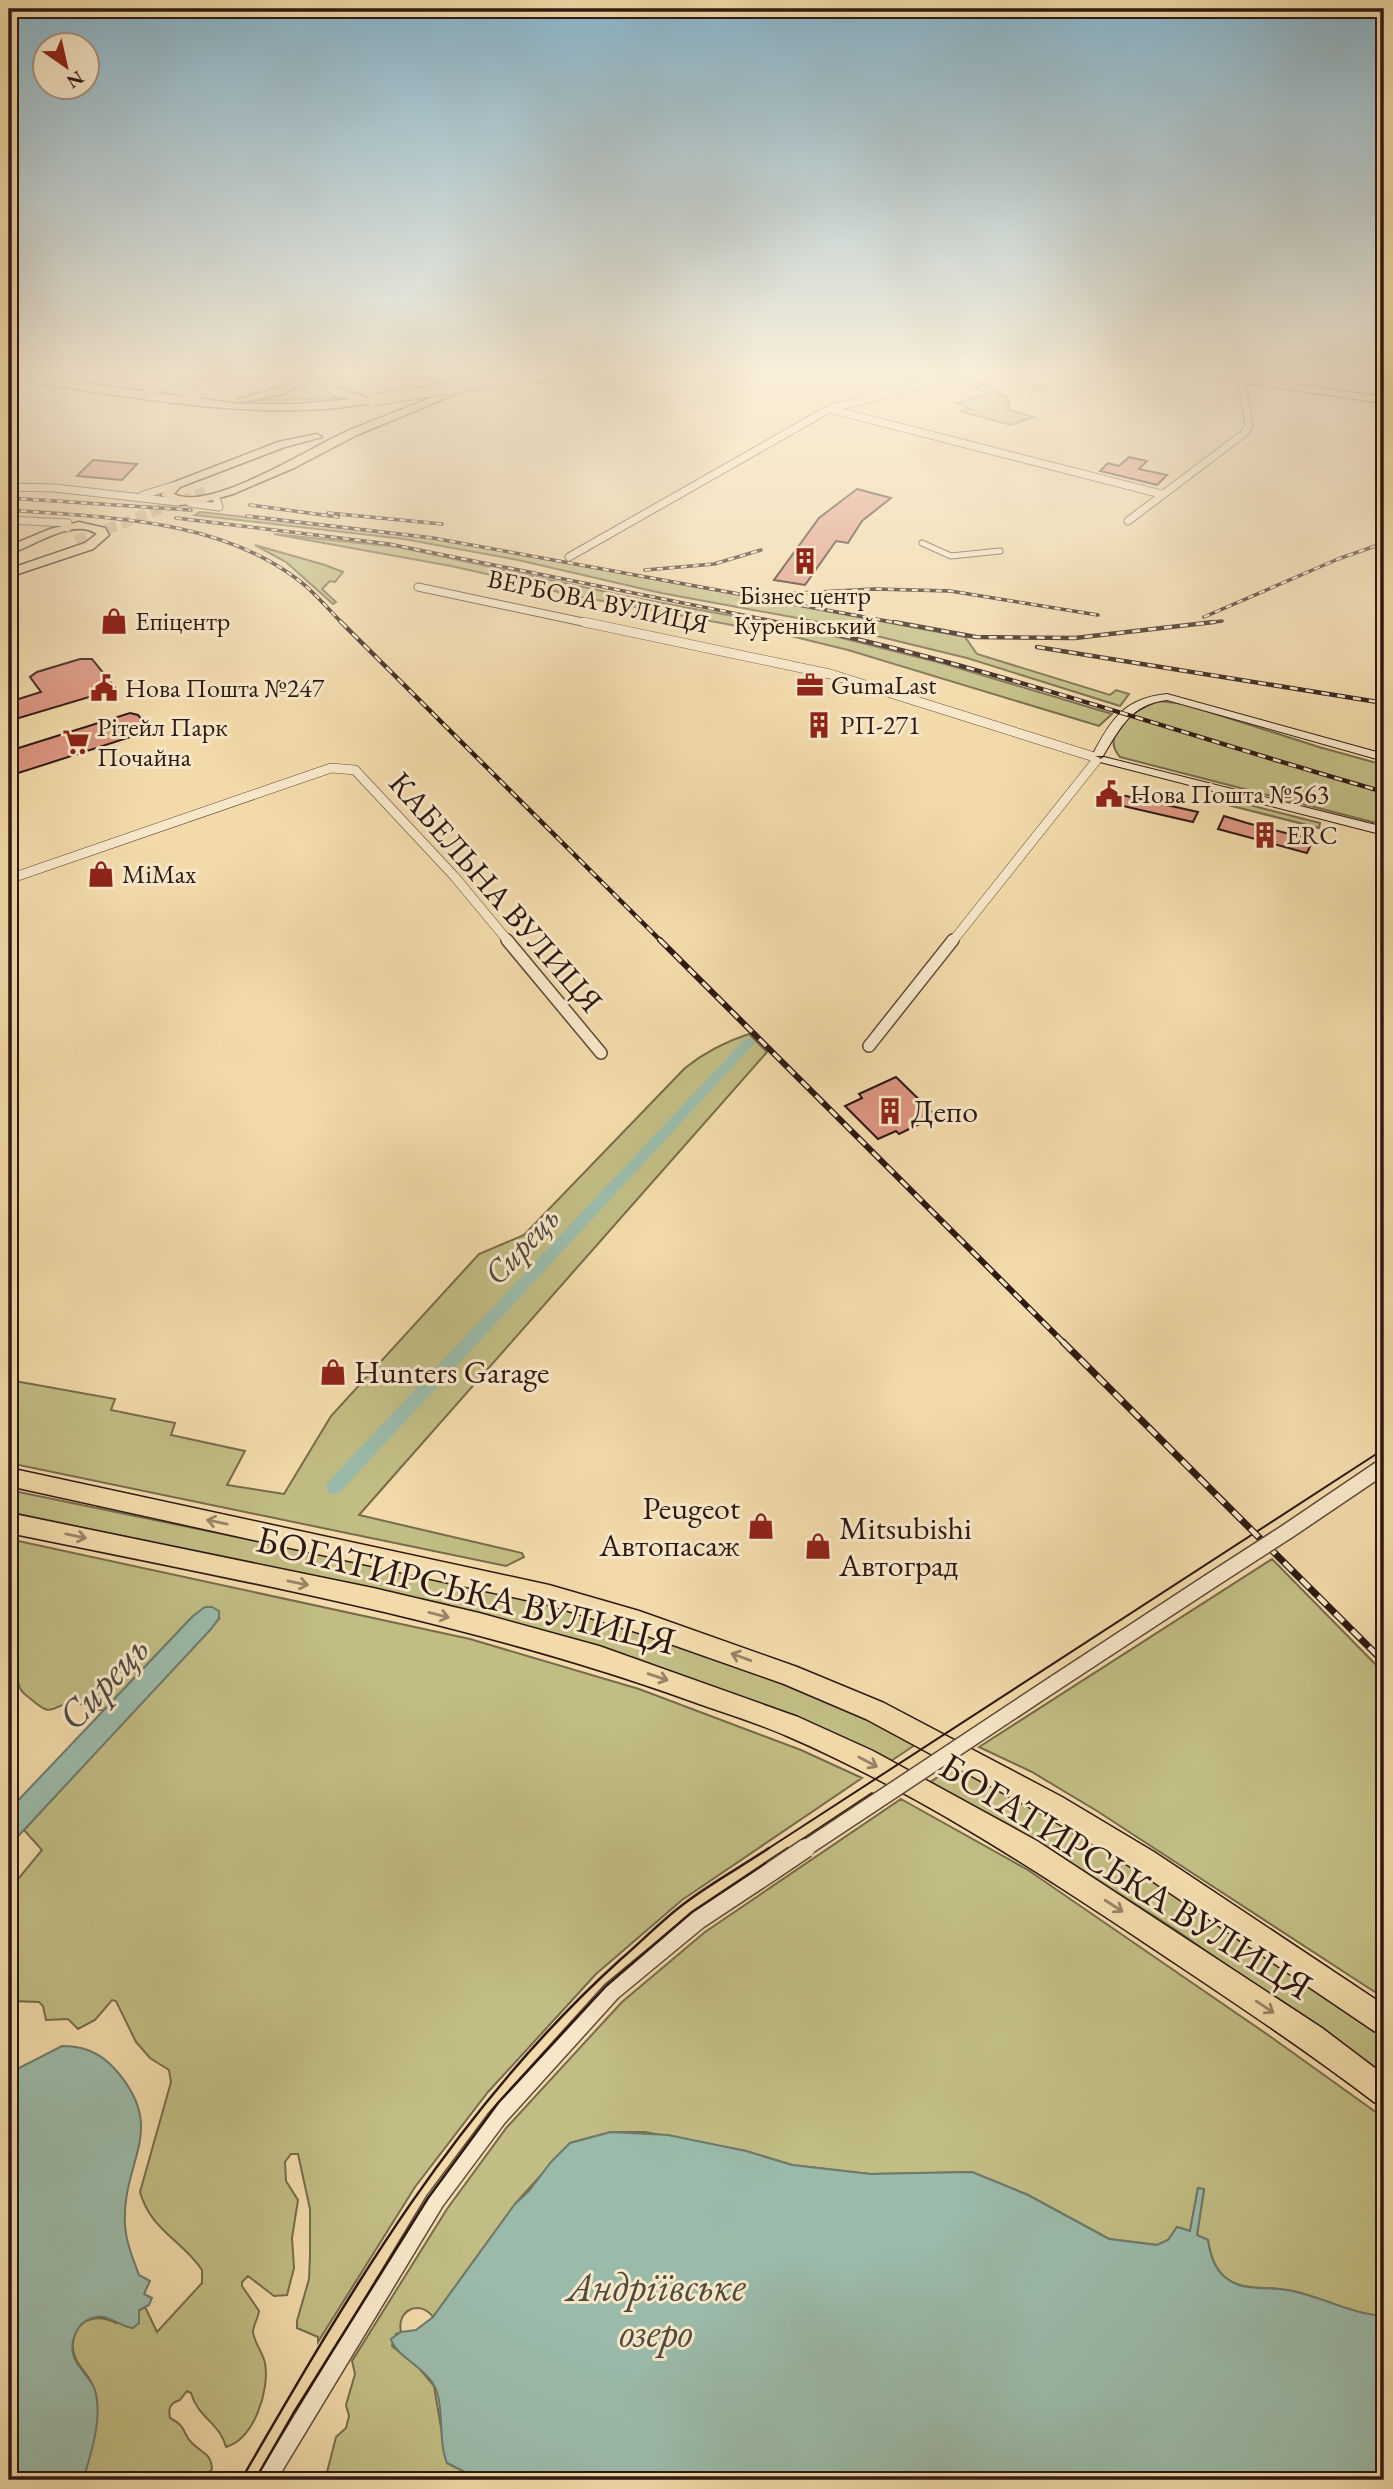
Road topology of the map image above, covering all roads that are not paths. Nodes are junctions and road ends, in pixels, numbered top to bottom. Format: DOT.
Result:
graph roads {
  1 [pos="16,487"];
  2 [pos="169,487"];
  3 [pos="174,487"];
  4 [pos="215,487"];
  5 [pos="217,487"];
  6 [pos="692,487"];
  7 [pos="1134,487"];
  8 [pos="1170,487"];
  9 [pos="205,492"];
  10 [pos="1161,494"];
  11 [pos="135,498"];
  12 [pos="177,502"];
  13 [pos="9,520"];
  14 [pos="1128,521"];
  15 [pos="71,535"];
  16 [pos="922,543"];
  17 [pos="9,550"];
  18 [pos="1000,551"];
  19 [pos="569,557"];
  20 [pos="9,558"];
  21 [pos="9,565"];
  22 [pos="9,573"];
  23 [pos="418,587"];
  24 [pos="1098,757"];
  25 [pos="1384,758"];
  26 [pos="1384,831"];
  27 [pos="9,879"];
  28 [pos="869,1046"];
  29 [pos="601,1053"];
  30 [pos="1384,1466"];
  31 [pos="9,1478"];
  32 [pos="9,1522"];
  33 [pos="1384,2021"];
  34 [pos="1384,2092"];
  35 [pos="266,2480"];
  1 -- 11 [label="street"];
  2 -- 11 [label="street"];
  3 -- 12 [label="main road"];
  4 -- 9 [label="main road"];
  5 -- 9 [label="main road"];
  6 -- 19 [label="street"];
  7 -- 10 [label="street"];
  8 -- 10 [label="street"];
  9 -- 12 [label="main road"];
  10 -- 14 [label="street"];
  11 -- 12 [label="street"];
  13 -- 15 [label="street"];
  15 -- 17 [label="main road"];
  15 -- 20 [label="main road"];
  15 -- 21 [label="main road"];
  15 -- 22 [label="main road"];
  16 -- 18 [label="street"];
  23 -- 24 [label="street, ВЕРБОВА ВУЛИЦЯ"];
  24 -- 25 [label="main road"];
  24 -- 26 [label="main road, ВЕРБОВА ВУЛИЦЯ"];
  24 -- 28 [label="street"];
  27 -- 29 [label="street, КАБЕЛЬНА ВУЛИЦЯ"];
  30 -- 35 [label="street, bridge"];
  33 -- 31 [label="main road, БОГАТИРСЬКА ВУЛИЦЯ, one-way"];
  32 -- 34 [label="main road, БОГАТИРСЬКА ВУЛИЦЯ, one-way"];
}
